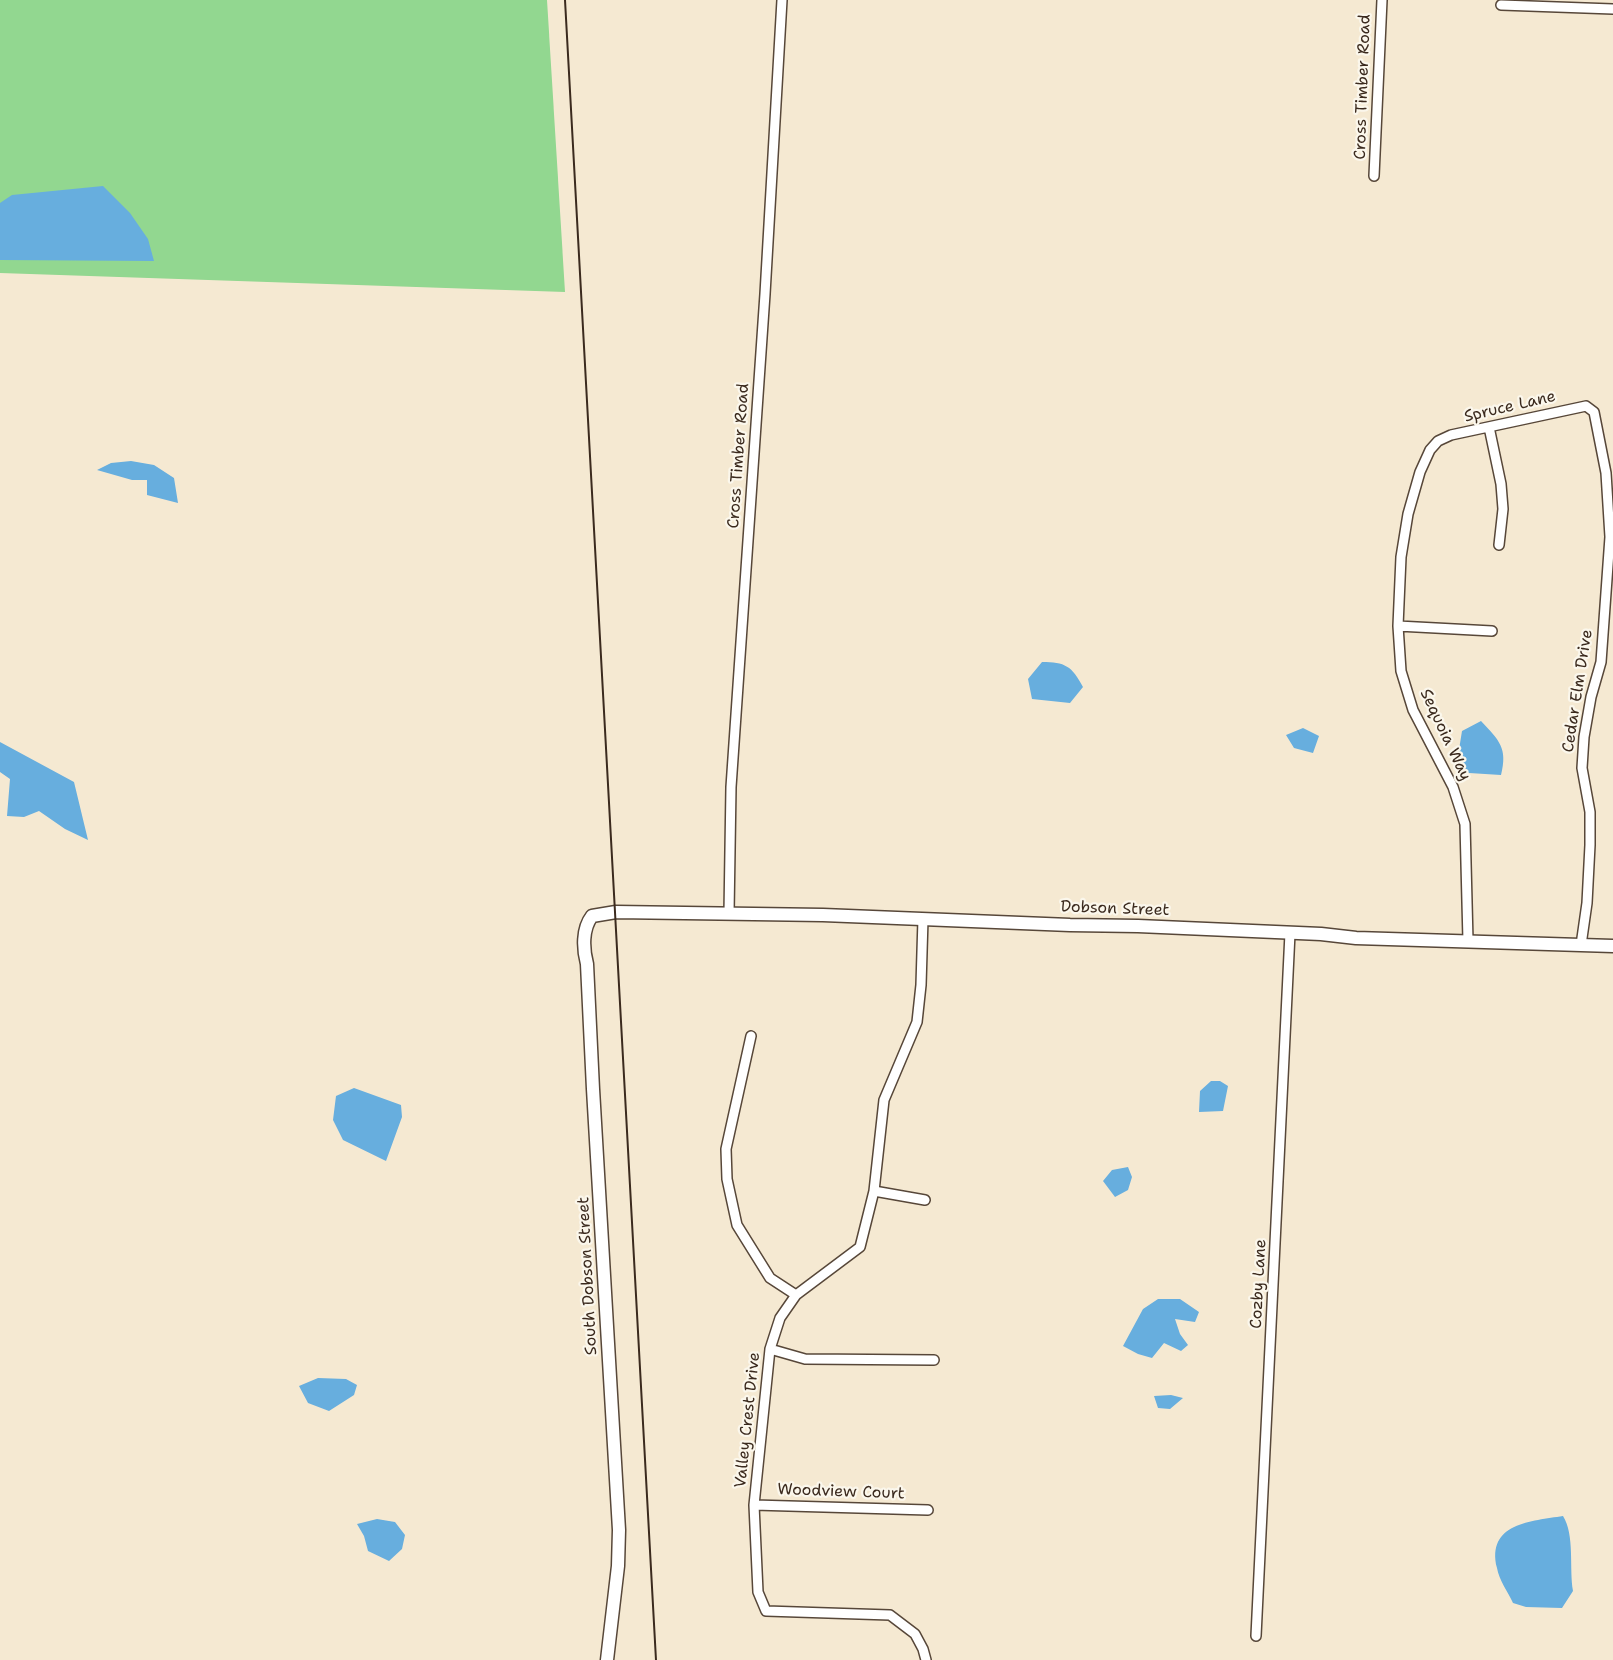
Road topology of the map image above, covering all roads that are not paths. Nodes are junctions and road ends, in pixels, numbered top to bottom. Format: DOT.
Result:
graph roads {
  1 [pos="782,0"];
  2 [pos="1382,0"];
  3 [pos="1501,6"];
  4 [pos="1613,9"];
  5 [pos="1374,176"];
  6 [pos="1590,407"];
  7 [pos="1490,427"];
  8 [pos="1438,441"];
  9 [pos="1499,545"];
  10 [pos="1398,626"];
  11 [pos="1492,631"];
  12 [pos="616,912"];
  13 [pos="729,913"];
  14 [pos="922,919"];
  15 [pos="1290,933"];
  16 [pos="1468,941"];
  17 [pos="1581,945"];
  18 [pos="1613,946"];
  19 [pos="751,1036"];
  20 [pos="874,1191"];
  21 [pos="925,1200"];
  22 [pos="795,1294"];
  23 [pos="770,1348"];
  24 [pos="934,1360"];
  25 [pos="754,1505"];
  26 [pos="928,1510"];
  27 [pos="1256,1636"];
  28 [pos="607,1660"];
  29 [pos="926,1660"];
  1 -- 13 [label="street, Cross Timber Road"];
  2 -- 5 [label="street, Cross Timber Road"];
  3 -- 4 [label="street"];
  6 -- 7 [label="street, Spruce Lane"];
  6 -- 17 [label="street, Cedar Elm Drive"];
  7 -- 8 [label="street, Spruce Lane"];
  7 -- 9 [label="street"];
  8 -- 10 [label="street, Sequoia Way"];
  10 -- 11 [label="street"];
  10 -- 16 [label="street, Sequoia Way"];
  12 -- 13 [label="street, Dobson Street"];
  12 -- 28 [label="street, South Dobson Street"];
  13 -- 14 [label="street, Dobson Street"];
  14 -- 15 [label="street, Dobson Street"];
  14 -- 20 [label="street, Valley Crest Drive"];
  15 -- 16 [label="street, Dobson Street"];
  15 -- 27 [label="street, Cozby Lane"];
  16 -- 17 [label="street, Dobson Street"];
  17 -- 18 [label="street, Dobson Street"];
  19 -- 22 [label="street"];
  20 -- 21 [label="street"];
  20 -- 22 [label="street, Valley Crest Drive"];
  22 -- 23 [label="street, Valley Crest Drive"];
  23 -- 24 [label="street"];
  23 -- 25 [label="street, Valley Crest Drive"];
  25 -- 26 [label="street, Woodview Court"];
  25 -- 29 [label="street, Valley Crest Drive"];
}
